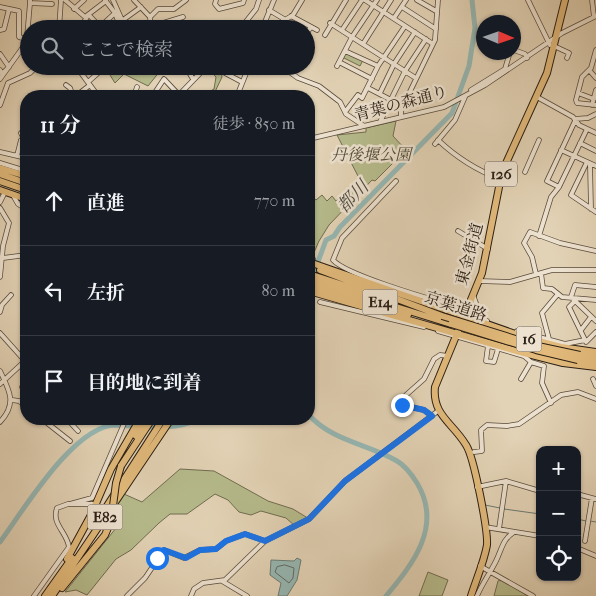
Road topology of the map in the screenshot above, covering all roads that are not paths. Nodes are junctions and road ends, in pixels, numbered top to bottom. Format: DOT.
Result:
graph roads {
  1 [pos="62,0"];
  2 [pos="84,0"];
  3 [pos="113,0"];
  4 [pos="134,0"];
  5 [pos="186,0"];
  6 [pos="216,0"];
  7 [pos="244,0"];
  8 [pos="259,0"];
  9 [pos="274,0"];
  10 [pos="302,0"];
  11 [pos="346,0"];
  12 [pos="362,0"];
  13 [pos="366,0"];
  14 [pos="377,0"];
  15 [pos="391,0"];
  16 [pos="406,0"];
  17 [pos="438,0"];
  18 [pos="528,0"];
  19 [pos="565,0"];
  20 [pos="592,0"];
  21 [pos="105,1"];
  22 [pos="419,1"];
  23 [pos="30,2"];
  24 [pos="52,4"];
  25 [pos="374,5"];
  26 [pos="0,7"];
  27 [pos="141,7"];
  28 [pos="402,7"];
  29 [pos="74,8"];
  30 [pos="9,9"];
  31 [pos="174,9"];
  32 [pos="256,9"];
  33 [pos="436,11"];
  34 [pos="268,12"];
  35 [pos="384,12"];
  36 [pos="115,13"];
  37 [pos="88,16"];
  38 [pos="291,16"];
  39 [pos="595,16"];
  40 [pos="150,17"];
  41 [pos="183,17"];
  42 [pos="394,18"];
  43 [pos="28,20"];
  44 [pos="60,20"];
  45 [pos="86,20"];
  46 [pos="92,20"];
  47 [pos="108,20"];
  48 [pos="118,20"];
  49 [pos="122,20"];
  50 [pos="175,20"];
  51 [pos="177,20"];
  52 [pos="247,20"];
  53 [pos="265,20"];
  54 [pos="284,20"];
  55 [pos="298,20"];
  56 [pos="331,23"];
  57 [pos="560,25"];
  58 [pos="405,26"];
  59 [pos="436,29"];
  60 [pos="0,30"];
  61 [pos="342,30"];
  62 [pos="566,31"];
  63 [pos="415,32"];
  64 [pos="324,35"];
  65 [pos="20,37"];
  66 [pos="352,37"];
  67 [pos="556,38"];
  68 [pos="426,39"];
  69 [pos="363,44"];
  70 [pos="433,44"];
  71 [pos="550,48"];
  72 [pos="596,50"];
  73 [pos="344,51"];
  74 [pos="20,52"];
  75 [pos="521,53"];
  76 [pos="0,54"];
  77 [pos="384,58"];
  78 [pos="527,58"];
  79 [pos="567,58"];
  80 [pos="508,60"];
  81 [pos="394,64"];
  82 [pos="378,66"];
  83 [pos="8,68"];
  84 [pos="0,70"];
  85 [pos="505,70"];
  86 [pos="589,70"];
  87 [pos="405,71"];
  88 [pos="24,75"];
  89 [pos="83,75"];
  90 [pos="97,75"];
  91 [pos="191,75"];
  92 [pos="197,75"];
  93 [pos="229,75"];
  94 [pos="245,75"];
  95 [pos="294,75"];
  96 [pos="414,77"];
  97 [pos="16,78"];
  98 [pos="596,78"];
  99 [pos="0,79"];
  100 [pos="193,79"];
  101 [pos="372,79"];
  102 [pos="242,82"];
  103 [pos="89,83"];
  104 [pos="66,85"];
  105 [pos="137,87"];
  106 [pos="368,88"];
  107 [pos="71,90"];
  108 [pos="81,90"];
  109 [pos="94,90"];
  110 [pos="136,90"];
  111 [pos="157,90"];
  112 [pos="174,90"];
  113 [pos="183,90"];
  114 [pos="239,90"];
  115 [pos="471,90"];
  116 [pos="596,90"];
  117 [pos="578,93"];
  118 [pos="380,94"];
  119 [pos="464,97"];
  120 [pos="537,97"];
  121 [pos="594,99"];
  122 [pos="391,100"];
  123 [pos="0,105"];
  124 [pos="594,105"];
  125 [pos="345,112"];
  126 [pos="596,114"];
  127 [pos="401,118"];
  128 [pos="575,120"];
  129 [pos="380,122"];
  130 [pos="364,126"];
  131 [pos="587,129"];
  132 [pos="596,133"];
  133 [pos="315,138"];
  134 [pos="438,140"];
  135 [pos="539,140"];
  136 [pos="20,143"];
  137 [pos="580,143"];
  138 [pos="435,144"];
  139 [pos="561,150"];
  140 [pos="596,151"];
  141 [pos="0,152"];
  142 [pos="16,156"];
  143 [pos="574,156"];
  144 [pos="20,157"];
  145 [pos="0,163"];
  146 [pos="588,163"];
  147 [pos="596,166"];
  148 [pos="0,168"];
  149 [pos="20,169"];
  150 [pos="525,172"];
  151 [pos="20,174"];
  152 [pos="0,175"];
  153 [pos="500,179"];
  154 [pos="396,181"];
  155 [pos="0,182"];
  156 [pos="20,182"];
  157 [pos="20,188"];
  158 [pos="559,188"];
  159 [pos="3,192"];
  160 [pos="14,197"];
  161 [pos="20,198"];
  162 [pos="20,198"];
  163 [pos="0,202"];
  164 [pos="20,205"];
  165 [pos="0,208"];
  166 [pos="591,209"];
  167 [pos="596,212"];
  168 [pos="458,231"];
  169 [pos="539,236"];
  170 [pos="488,248"];
  171 [pos="596,250"];
  172 [pos="20,256"];
  173 [pos="3,258"];
  174 [pos="315,263"];
  175 [pos="315,263"];
  176 [pos="596,270"];
  177 [pos="541,273"];
  178 [pos="536,274"];
  179 [pos="315,276"];
  180 [pos="0,277"];
  181 [pos="315,282"];
  182 [pos="479,282"];
  183 [pos="315,287"];
  184 [pos="596,287"];
  185 [pos="11,294"];
  186 [pos="558,294"];
  187 [pos="315,295"];
  188 [pos="473,296"];
  189 [pos="572,300"];
  190 [pos="595,301"];
  191 [pos="445,306"];
  192 [pos="0,312"];
  193 [pos="465,314"];
  194 [pos="442,316"];
  195 [pos="591,317"];
  196 [pos="596,320"];
  197 [pos="451,324"];
  198 [pos="581,330"];
  199 [pos="0,333"];
  200 [pos="457,335"];
  201 [pos="595,335"];
  202 [pos="549,340"];
  203 [pos="585,340"];
  204 [pos="488,346"];
  205 [pos="498,349"];
  206 [pos="596,352"];
  207 [pos="20,354"];
  208 [pos="448,356"];
  209 [pos="579,357"];
  210 [pos="596,357"];
  211 [pos="531,362"];
  212 [pos="596,362"];
  213 [pos="20,366"];
  214 [pos="596,367"];
  215 [pos="0,371"];
  216 [pos="521,379"];
  217 [pos="593,379"];
  218 [pos="5,380"];
  219 [pos="0,384"];
  220 [pos="596,386"];
  221 [pos="20,397"];
  222 [pos="595,397"];
  223 [pos="14,400"];
  224 [pos="20,403"];
  225 [pos="551,403"];
  226 [pos="438,411"];
  227 [pos="432,416"];
  228 [pos="0,422"];
  229 [pos="50,425"];
  230 [pos="72,425"];
  231 [pos="123,425"];
  232 [pos="136,425"];
  233 [pos="143,425"];
  234 [pos="148,425"];
  235 [pos="157,425"];
  236 [pos="160,425"];
  237 [pos="165,425"];
  238 [pos="78,431"];
  239 [pos="154,437"];
  240 [pos="70,441"];
  241 [pos="474,452"];
  242 [pos="121,466"];
  243 [pos="506,481"];
  244 [pos="477,487"];
  245 [pos="536,489"];
  246 [pos="581,495"];
  247 [pos="594,498"];
  248 [pos="70,504"];
  249 [pos="92,504"];
  250 [pos="485,527"];
  251 [pos="499,529"];
  252 [pos="514,532"];
  253 [pos="536,535"];
  254 [pos="265,541"];
  255 [pos="585,541"];
  256 [pos="581,550"];
  257 [pos="596,556"];
  258 [pos="480,566"];
  259 [pos="490,571"];
  260 [pos="222,581"];
  261 [pos="52,586"];
  262 [pos="34,596"];
  263 [pos="45,596"];
  264 [pos="52,596"];
  265 [pos="56,596"];
  266 [pos="126,596"];
  267 [pos="191,596"];
  268 [pos="247,596"];
  269 [pos="471,596"];
  270 [pos="477,596"];
  271 [pos="533,596"];
  1 -- 29 [label="street"];
  1 -- 44 [label="street"];
  2 -- 29 [label="street"];
  3 -- 49 [label="street"];
  4 -- 27 [label="street"];
  5 -- 31 [label="street"];
  6 -- 7 [label="street"];
  8 -- 32 [label="street"];
  9 -- 34 [label="street"];
  10 -- 38 [label="street"];
  11 -- 56 [label="street"];
  12 -- 61 [label="street"];
  13 -- 25 [label="street"];
  14 -- 25 [label="street"];
  15 -- 35 [label="street"];
  16 -- 28 [label="street"];
  17 -- 33 [label="street"];
  18 -- 71 [label="street"];
  19 -- 57 [label="highway, 東金街道 / 126"];
  20 -- 39 [label="street"];
  21 -- 36 [label="street"];
  21 -- 37 [label="street"];
  22 -- 33 [label="street"];
  23 -- 24 [label="street"];
  23 -- 43 [label="street"];
  25 -- 35 [label="street"];
  25 -- 66 [label="street"];
  26 -- 30 [label="street"];
  27 -- 40 [label="street"];
  27 -- 49 [label="street"];
  28 -- 42 [label="street"];
  28 -- 59 [label="street"];
  29 -- 37 [label="street"];
  30 -- 60 [label="street"];
  30 -- 65 [label="street"];
  31 -- 40 [label="street"];
  31 -- 50 [label="street"];
  32 -- 34 [label="street"];
  32 -- 52 [label="street"];
  33 -- 59 [label="street"];
  34 -- 53 [label="street"];
  34 -- 54 [label="street"];
  35 -- 42 [label="street"];
  35 -- 69 [label="street"];
  36 -- 47 [label="street"];
  36 -- 48 [label="street"];
  37 -- 45 [label="street"];
  37 -- 46 [label="street"];
  38 -- 54 [label="street"];
  38 -- 55 [label="street"];
  39 -- 62 [label="street"];
  41 -- 51 [label="street"];
  42 -- 58 [label="street"];
  56 -- 61 [label="street"];
  56 -- 64 [label="street"];
  57 -- 62 [label="street"];
  57 -- 67 [label="highway, 東金街道 / 126"];
  58 -- 63 [label="street"];
  58 -- 77 [label="street"];
  59 -- 70 [label="street"];
  61 -- 66 [label="street"];
  62 -- 67 [label="street"];
  63 -- 68 [label="street"];
  63 -- 81 [label="street"];
  66 -- 69 [label="street"];
  66 -- 73 [label="street"];
  67 -- 71 [label="highway, 東金街道 / 126"];
  68 -- 70 [label="street"];
  68 -- 87 [label="street"];
  69 -- 77 [label="street"];
  70 -- 127 [label="street"];
  71 -- 78 [label="street, 青葉の森通り"];
  71 -- 79 [label="street"];
  71 -- 120 [label="highway, 東金街道 / 126"];
  72 -- 86 [label="street"];
  73 -- 82 [label="street"];
  73 -- 101 [label="street"];
  74 -- 83 [label="street"];
  75 -- 78 [label="street"];
  76 -- 83 [label="street"];
  77 -- 81 [label="street"];
  77 -- 82 [label="street"];
  78 -- 85 [label="street, 青葉の森通り"];
  80 -- 85 [label="street"];
  81 -- 87 [label="street"];
  81 -- 118 [label="street"];
  82 -- 101 [label="street"];
  83 -- 84 [label="street"];
  83 -- 97 [label="street"];
  83 -- 99 [label="street"];
  85 -- 115 [label="street"];
  85 -- 119 [label="street, 青葉の森通り"];
  86 -- 98 [label="street"];
  86 -- 117 [label="street"];
  87 -- 96 [label="street"];
  87 -- 122 [label="street"];
  88 -- 97 [label="street"];
  89 -- 103 [label="street"];
  90 -- 103 [label="street"];
  91 -- 100 [label="street"];
  92 -- 100 [label="street"];
  93 -- 102 [label="street"];
  94 -- 102 [label="street"];
  95 -- 125 [label="street"];
  97 -- 123 [label="street"];
  100 -- 113 [label="street"];
  101 -- 106 [label="street"];
  102 -- 114 [label="street"];
  103 -- 108 [label="street"];
  103 -- 109 [label="street"];
  104 -- 107 [label="street"];
  105 -- 110 [label="street"];
  106 -- 118 [label="street"];
  106 -- 125 [label="street"];
  111 -- 112 [label="street"];
  116 -- 121 [label="street"];
  117 -- 121 [label="street"];
  117 -- 124 [label="street"];
  118 -- 122 [label="street"];
  119 -- 127 [label="street, 青葉の森通り"];
  119 -- 134 [label="street"];
  120 -- 128 [label="street"];
  120 -- 153 [label="highway, 東金街道 / 126"];
  121 -- 124 [label="street"];
  122 -- 129 [label="street"];
  125 -- 130 [label="street"];
  126 -- 128 [label="street"];
  127 -- 129 [label="street, 青葉の森通り"];
  128 -- 131 [label="street"];
  128 -- 139 [label="street"];
  129 -- 130 [label="street, 青葉の森通り"];
  130 -- 133 [label="street, 青葉の森通り"];
  131 -- 132 [label="street"];
  131 -- 137 [label="street"];
  134 -- 138 [label="street"];
  134 -- 153 [label="street"];
  135 -- 150 [label="street"];
  136 -- 142 [label="street"];
  137 -- 140 [label="street"];
  137 -- 143 [label="street"];
  139 -- 143 [label="street"];
  139 -- 158 [label="street"];
  141 -- 142 [label="street"];
  142 -- 144 [label="street"];
  143 -- 146 [label="street"];
  143 -- 158 [label="street"];
  145 -- 149 [label="street"];
  146 -- 147 [label="street"];
  146 -- 166 [label="street"];
  146 -- 166 [label="street"];
  148 -- 151 [label="highway"];
  152 -- 156 [label="highway"];
  153 -- 170 [label="highway, 東金街道 / 126"];
  154 -- 191 [label="street"];
  155 -- 157 [label="highway"];
  158 -- 169 [label="street"];
  159 -- 160 [label="street"];
  159 -- 161 [label="highway"];
  159 -- 163 [label="street"];
  160 -- 162 [label="street"];
  160 -- 164 [label="street"];
  165 -- 173 [label="street"];
  166 -- 167 [label="street"];
  168 -- 170 [label="street"];
  169 -- 171 [label="street"];
  169 -- 178 [label="street"];
  170 -- 182 [label="highway, 東金街道 / 126"];
  172 -- 173 [label="street"];
  173 -- 180 [label="street"];
  174 -- 191 [label="highway, 16"];
  175 -- 194 [label="highway"];
  176 -- 177 [label="street"];
  177 -- 178 [label="street"];
  177 -- 186 [label="street"];
  178 -- 182 [label="street"];
  179 -- 194 [label="highway, 京葉道路 / E14"];
  181 -- 197 [label="highway, 京葉道路 / E14"];
  182 -- 188 [label="highway, 東金街道 / 126"];
  183 -- 197 [label="highway"];
  184 -- 189 [label="street"];
  185 -- 192 [label="street"];
  186 -- 189 [label="street"];
  186 -- 202 [label="street"];
  187 -- 200 [label="highway, 16"];
  188 -- 193 [label="highway, 東金街道 / 126"];
  188 -- 202 [label="street"];
  189 -- 190 [label="street"];
  189 -- 195 [label="street"];
  189 -- 198 [label="street"];
  191 -- 193 [label="highway, 16"];
  193 -- 200 [label="highway, 東金街道 / 126"];
  193 -- 206 [label="highway, 16"];
  194 -- 209 [label="highway, 京葉道路 / E14, bridge"];
  195 -- 196 [label="street"];
  195 -- 198 [label="street"];
  197 -- 209 [label="highway, 京葉道路 / E14, bridge"];
  198 -- 203 [label="street"];
  199 -- 207 [label="street"];
  200 -- 204 [label="street"];
  200 -- 208 [label="highway, 東金街道 / 126"];
  200 -- 214 [label="highway, 16"];
  201 -- 203 [label="street"];
  202 -- 203 [label="street"];
  204 -- 205 [label="street"];
  204 -- 205 [label="street"];
  205 -- 211 [label="street"];
  208 -- 226 [label="highway, 東金街道 / 126"];
  208 -- 227 [label="street"];
  209 -- 210 [label="highway, 京葉道路 / E14"];
  209 -- 212 [label="highway, 京葉道路 / E14"];
  211 -- 216 [label="street"];
  211 -- 225 [label="street"];
  213 -- 218 [label="street"];
  215 -- 218 [label="street"];
  217 -- 220 [label="street"];
  218 -- 219 [label="street"];
  218 -- 223 [label="street"];
  221 -- 223 [label="street"];
  222 -- 225 [label="street"];
  223 -- 224 [label="street"];
  223 -- 228 [label="street"];
  225 -- 241 [label="street"];
  226 -- 227 [label="street"];
  226 -- 244 [label="highway"];
  227 -- 254 [label="street"];
  229 -- 240 [label="street"];
  230 -- 238 [label="street"];
  231 -- 248 [label="street"];
  232 -- 261 [label="highway"];
  233 -- 242 [label="highway"];
  234 -- 242 [label="highway, E82"];
  235 -- 239 [label="highway, E82"];
  236 -- 239 [label="highway, E82"];
  237 -- 239 [label="highway, E82"];
  239 -- 261 [label="highway, E82"];
  239 -- 264 [label="highway, E82"];
  242 -- 265 [label="highway, E82, bridge"];
  243 -- 244 [label="street"];
  243 -- 245 [label="street"];
  243 -- 251 [label="street"];
  244 -- 250 [label="highway"];
  246 -- 247 [label="street"];
  247 -- 255 [label="street"];
  248 -- 249 [label="street"];
  248 -- 262 [label="street"];
  250 -- 251 [label="street"];
  250 -- 258 [label="highway"];
  251 -- 252 [label="street"];
  252 -- 253 [label="street"];
  252 -- 259 [label="street"];
  254 -- 260 [label="street"];
  254 -- 266 [label="street"];
  256 -- 257 [label="street"];
  258 -- 259 [label="street"];
  258 -- 269 [label="highway"];
  259 -- 270 [label="street"];
  259 -- 271 [label="street"];
  260 -- 267 [label="street"];
  260 -- 268 [label="street"];
  261 -- 263 [label="highway, E82"];
}
